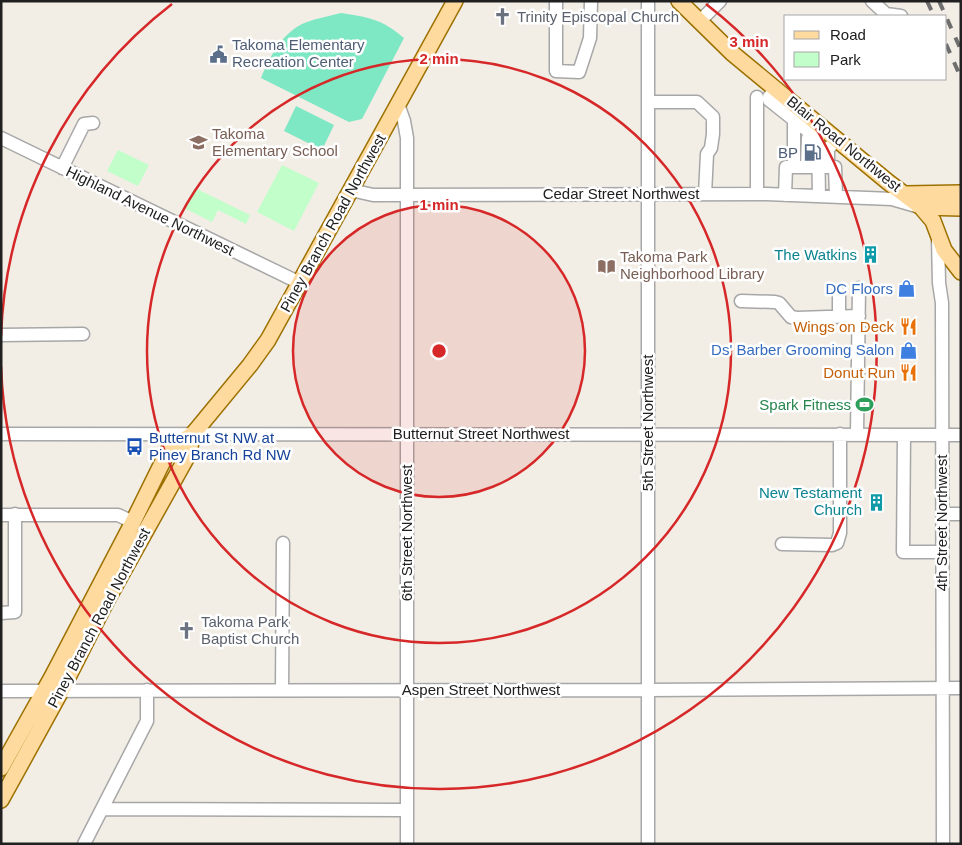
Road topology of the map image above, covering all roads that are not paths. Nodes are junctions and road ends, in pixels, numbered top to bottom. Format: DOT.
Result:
graph roads {
  1 [pos="455,1"];
  2 [pos="556,1"];
  3 [pos="591,1"];
  4 [pos="648,1"];
  5 [pos="679,1"];
  6 [pos="720,1"];
  7 [pos="872,1"];
  8 [pos="894,15"];
  9 [pos="699,22"];
  10 [pos="757,97"];
  11 [pos="648,102"];
  12 [pos="398,104"];
  13 [pos="798,116"];
  14 [pos="93,123"];
  15 [pos="815,129"];
  16 [pos="1,138"];
  17 [pos="837,139"];
  18 [pos="817,167"];
  19 [pos="62,168"];
  20 [pos="351,190"];
  21 [pos="961,193"];
  22 [pos="705,194"];
  23 [pos="757,194"];
  24 [pos="785,194"];
  25 [pos="407,195"];
  26 [pos="818,196"];
  27 [pos="836,196"];
  28 [pos="899,196"];
  29 [pos="648,200"];
  30 [pos="921,207"];
  31 [pos="961,208"];
  32 [pos="938,238"];
  33 [pos="961,272"];
  34 [pos="300,283"];
  35 [pos="859,288"];
  36 [pos="839,294"];
  37 [pos="741,301"];
  38 [pos="859,316"];
  39 [pos="839,317"];
  40 [pos="83,334"];
  41 [pos="1,335"];
  42 [pos="1,434"];
  43 [pos="193,434"];
  44 [pos="407,434"];
  45 [pos="648,434"];
  46 [pos="840,434"];
  47 [pos="858,434"];
  48 [pos="904,435"];
  49 [pos="942,435"];
  50 [pos="961,435"];
  51 [pos="1,514"];
  52 [pos="15,514"];
  53 [pos="942,514"];
  54 [pos="961,514"];
  55 [pos="133,522"];
  56 [pos="283,543"];
  57 [pos="782,544"];
  58 [pos="942,552"];
  59 [pos="1,612"];
  60 [pos="942,687"];
  61 [pos="961,688"];
  62 [pos="1,690"];
  63 [pos="147,690"];
  64 [pos="282,690"];
  65 [pos="407,690"];
  66 [pos="648,690"];
  67 [pos="44,692"];
  68 [pos="61,692"];
  69 [pos="1,768"];
  70 [pos="1,800"];
  71 [pos="102,809"];
  72 [pos="407,810"];
  73 [pos="84,844"];
  74 [pos="407,844"];
  75 [pos="648,844"];
  76 [pos="942,844"];
  1 -- 12 [label="main road, Piney Branch Road Northwest"];
  2 -- 3 [label="street"];
  4 -- 11 [label="street, 5th Street Northwest"];
  5 -- 9 [label="main road, Blair Road Northwest"];
  6 -- 9 [label="street"];
  7 -- 8 [label="street"];
  9 -- 13 [label="main road, Blair Road Northwest"];
  10 -- 23 [label="street"];
  11 -- 22 [label="street"];
  11 -- 29 [label="street, 5th Street Northwest"];
  12 -- 20 [label="main road, Piney Branch Road Northwest"];
  12 -- 25 [label="street, 6th Street Northwest"];
  13 -- 15 [label="main road, Blair Road Northwest"];
  13 -- 18 [label="street"];
  14 -- 19 [label="street"];
  15 -- 17 [label="main road, Blair Road Northwest"];
  15 -- 18 [label="street"];
  16 -- 19 [label="street, Highland Avenue Northwest"];
  17 -- 18 [label="street"];
  17 -- 28 [label="main road, Blair Road Northwest"];
  18 -- 24 [label="street"];
  18 -- 26 [label="street"];
  18 -- 27 [label="street"];
  19 -- 34 [label="street, Highland Avenue Northwest"];
  20 -- 25 [label="street, Cedar Street Northwest"];
  20 -- 34 [label="main road, Piney Branch Road Northwest"];
  21 -- 28 [label="main road, Cedar Street Northwest"];
  22 -- 23 [label="street, Cedar Street Northwest"];
  22 -- 29 [label="street, Cedar Street Northwest"];
  23 -- 24 [label="street, Cedar Street Northwest"];
  24 -- 26 [label="street, Cedar Street Northwest"];
  25 -- 29 [label="street, Cedar Street Northwest"];
  25 -- 44 [label="street, 6th Street Northwest"];
  26 -- 27 [label="street, Cedar Street Northwest"];
  27 -- 28 [label="street, Cedar Street Northwest"];
  28 -- 30 [label="main road, Blair Road Northwest"];
  29 -- 45 [label="street, 5th Street Northwest"];
  30 -- 31 [label="main road"];
  30 -- 32 [label="main road, 4th Street Northwest"];
  32 -- 33 [label="main road"];
  32 -- 49 [label="street, 4th Street Northwest"];
  34 -- 43 [label="main road, Piney Branch Road Northwest"];
  35 -- 38 [label="street"];
  36 -- 39 [label="street"];
  37 -- 39 [label="street"];
  38 -- 39 [label="street"];
  38 -- 47 [label="street"];
  40 -- 41 [label="street"];
  42 -- 43 [label="street, Butternut Street Northwest"];
  43 -- 44 [label="street, Butternut Street Northwest"];
  43 -- 55 [label="main road, Piney Branch Road Northwest"];
  43 -- 68 [label="main road, Piney Branch Road Northwest"];
  44 -- 45 [label="street, Butternut Street Northwest"];
  44 -- 65 [label="street, 6th Street Northwest"];
  45 -- 46 [label="street, Butternut Street Northwest"];
  45 -- 66 [label="street, 5th Street Northwest"];
  46 -- 47 [label="street, Butternut Street Northwest"];
  46 -- 57 [label="street"];
  47 -- 48 [label="street, Butternut Street Northwest"];
  48 -- 49 [label="street, Butternut Street Northwest"];
  48 -- 58 [label="street"];
  49 -- 50 [label="street, Butternut Street Northwest"];
  49 -- 53 [label="street, 4th Street Northwest"];
  51 -- 52 [label="street"];
  52 -- 55 [label="street"];
  52 -- 59 [label="street"];
  53 -- 54 [label="street"];
  53 -- 58 [label="street, 4th Street Northwest"];
  55 -- 67 [label="main road, Piney Branch Road Northwest"];
  56 -- 64 [label="street"];
  58 -- 60 [label="street, 4th Street Northwest"];
  60 -- 61 [label="street, Aspen Street Northwest"];
  60 -- 66 [label="street, Aspen Street Northwest"];
  60 -- 76 [label="street, 4th Street Northwest"];
  62 -- 67 [label="street, Aspen Street Northwest"];
  63 -- 64 [label="street, Aspen Street Northwest"];
  63 -- 68 [label="street, Aspen Street Northwest"];
  63 -- 71 [label="street"];
  64 -- 65 [label="street, Aspen Street Northwest"];
  65 -- 66 [label="street, Aspen Street Northwest"];
  65 -- 72 [label="street, 6th Street Northwest"];
  66 -- 75 [label="street, 5th Street Northwest"];
  67 -- 68 [label="street, Aspen Street Northwest"];
  67 -- 69 [label="main road, Piney Branch Road Northwest"];
  68 -- 70 [label="main road, Piney Branch Road Northwest"];
  71 -- 72 [label="street"];
  71 -- 73 [label="street"];
  72 -- 74 [label="street, 6th Street Northwest"];
}
